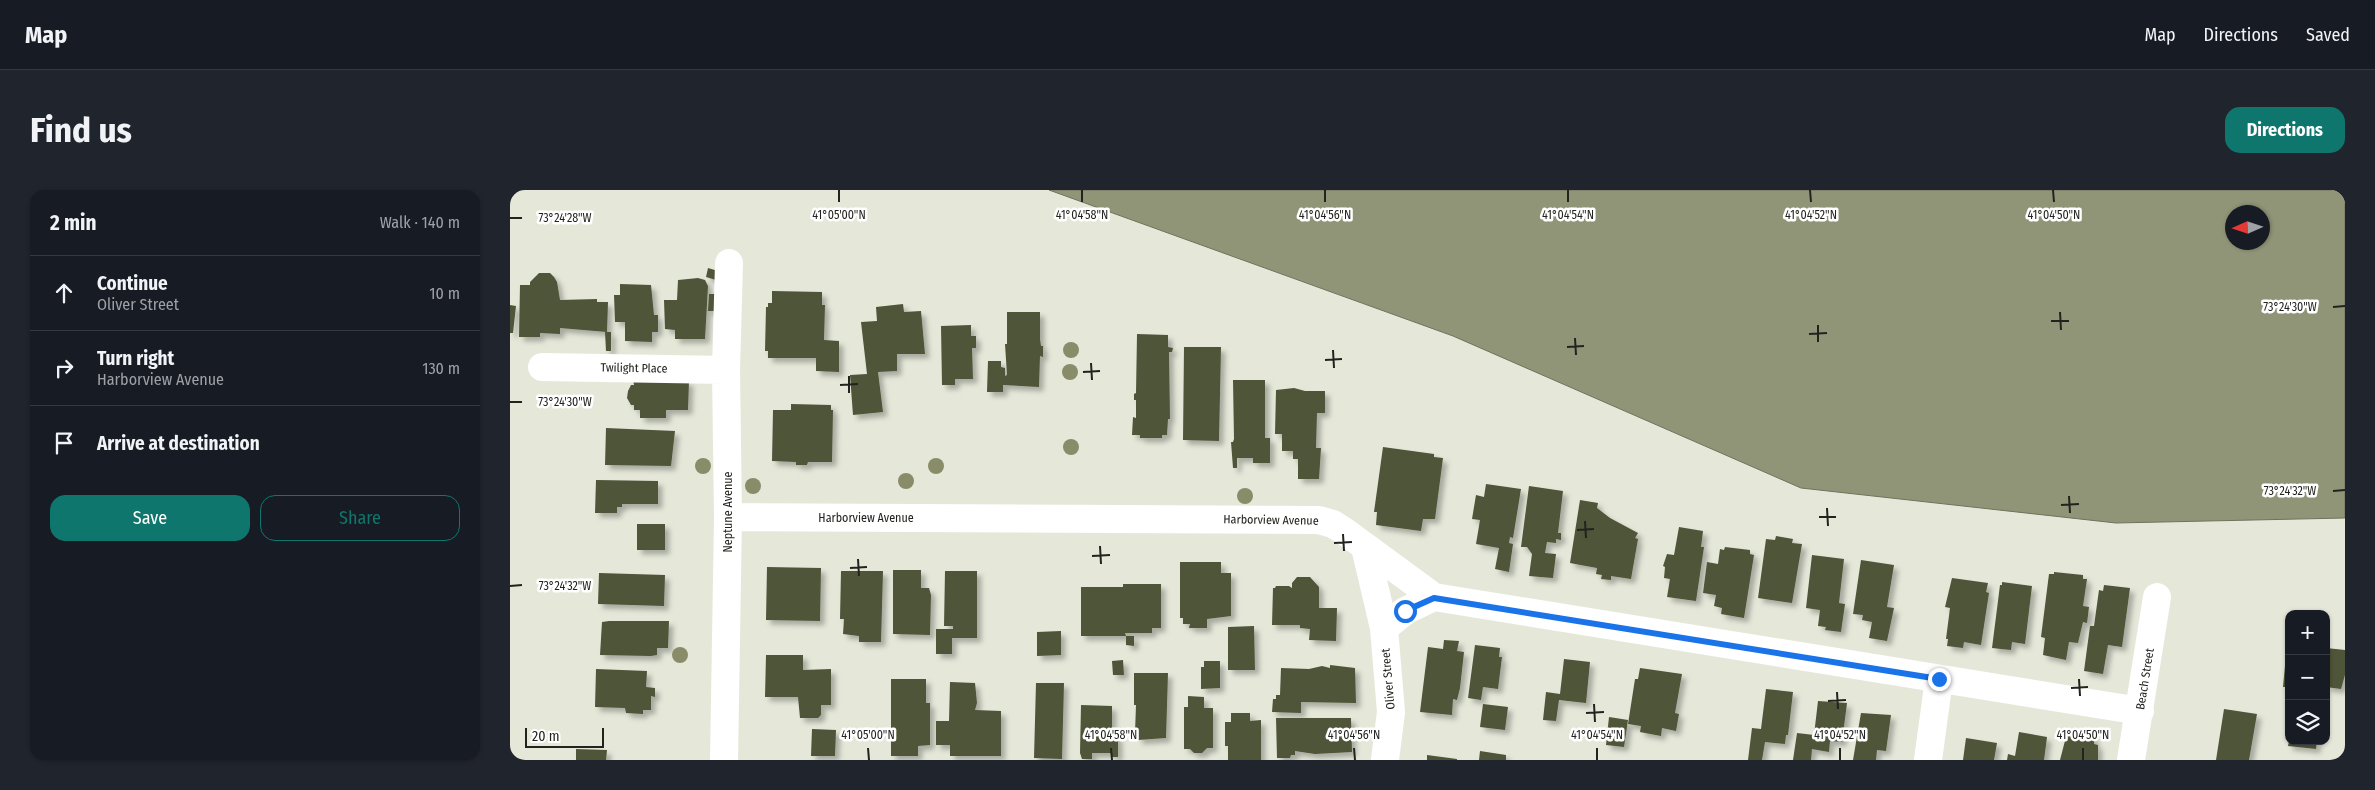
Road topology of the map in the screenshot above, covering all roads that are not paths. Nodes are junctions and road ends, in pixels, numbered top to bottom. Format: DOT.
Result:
graph roads {
  1 [pos="729,263"];
  2 [pos="542,367"];
  3 [pos="726,370"];
  4 [pos="728,517"];
  5 [pos="1365,547"];
  6 [pos="2157,597"];
  7 [pos="1434,598"];
  8 [pos="1384,628"];
  9 [pos="1939,679"];
  10 [pos="2140,711"];
  11 [pos="724,760"];
  12 [pos="1385,760"];
  13 [pos="1928,760"];
  14 [pos="2131,760"];
  1 -- 3 [label="street, Neptune Avenue"];
  2 -- 3 [label="street, Twilight Place"];
  3 -- 4 [label="street, Neptune Avenue"];
  4 -- 5 [label="street, Harborview Avenue"];
  4 -- 11 [label="street, Neptune Avenue"];
  5 -- 7 [label="street, Harborview Avenue"];
  5 -- 8 [label="street, Oliver Street"];
  6 -- 10 [label="street, Beach Street"];
  7 -- 8 [label="street"];
  7 -- 9 [label="street, Harborview Avenue"];
  8 -- 12 [label="street, Oliver Street"];
  9 -- 10 [label="street, Harborview Avenue"];
  9 -- 13 [label="street"];
  10 -- 14 [label="street, Beach Street"];
}
